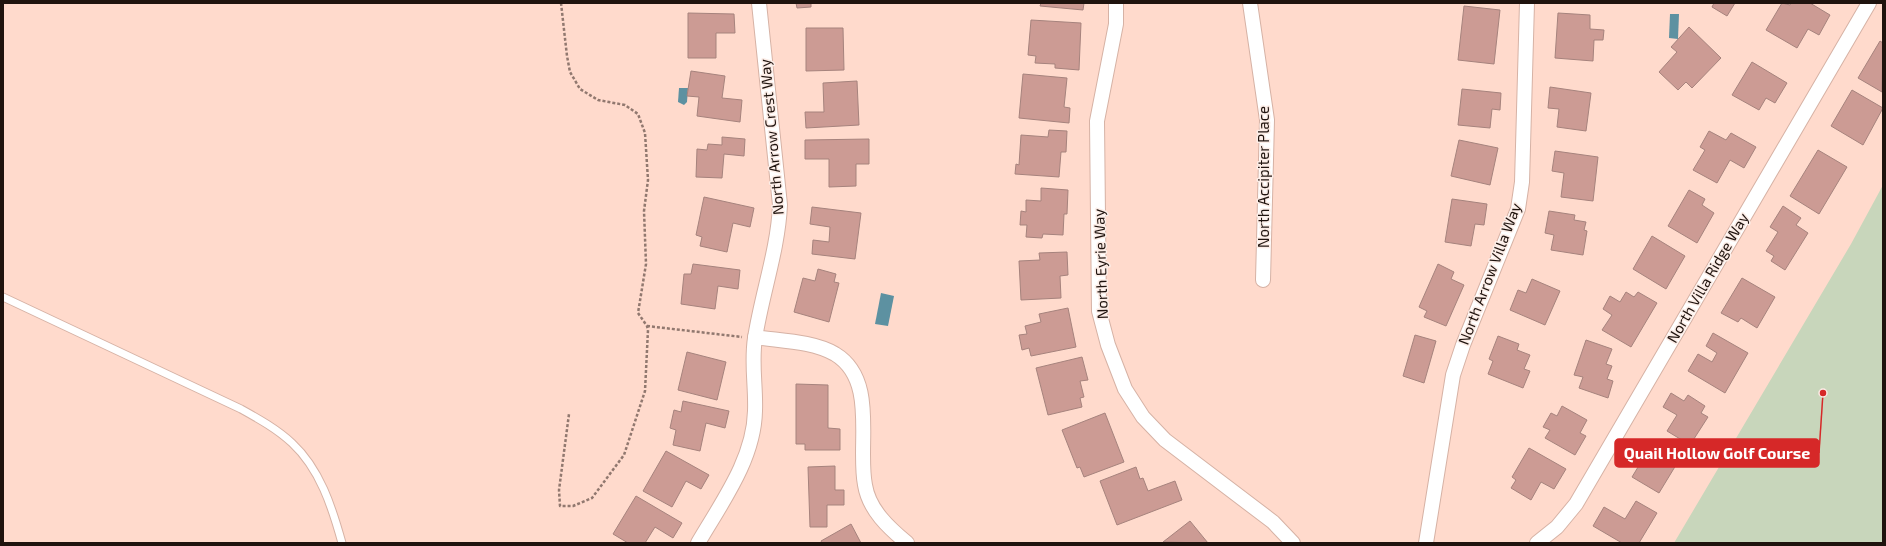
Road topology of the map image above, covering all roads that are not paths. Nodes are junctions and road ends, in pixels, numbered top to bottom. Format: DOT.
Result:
graph roads {
  1 [pos="759,3"];
  2 [pos="1116,3"];
  3 [pos="1250,3"];
  4 [pos="1527,3"];
  5 [pos="1869,3"];
  6 [pos="1263,280"];
  7 [pos="3,297"];
  8 [pos="751,337"];
  9 [pos="342,543"];
  10 [pos="698,543"];
  11 [pos="907,543"];
  12 [pos="1293,543"];
  13 [pos="1426,543"];
  14 [pos="1537,543"];
  1 -- 8 [label="street, North Arrow Crest Way"];
  2 -- 12 [label="street, North Eyrie Way"];
  3 -- 6 [label="street, North Accipiter Place"];
  4 -- 13 [label="street, North Arrow Villa Way"];
  5 -- 14 [label="street, North Villa Ridge Way"];
  7 -- 9 [label="lane"];
  8 -- 10 [label="street, North Arrow Crest Way"];
  8 -- 11 [label="street"];
}
